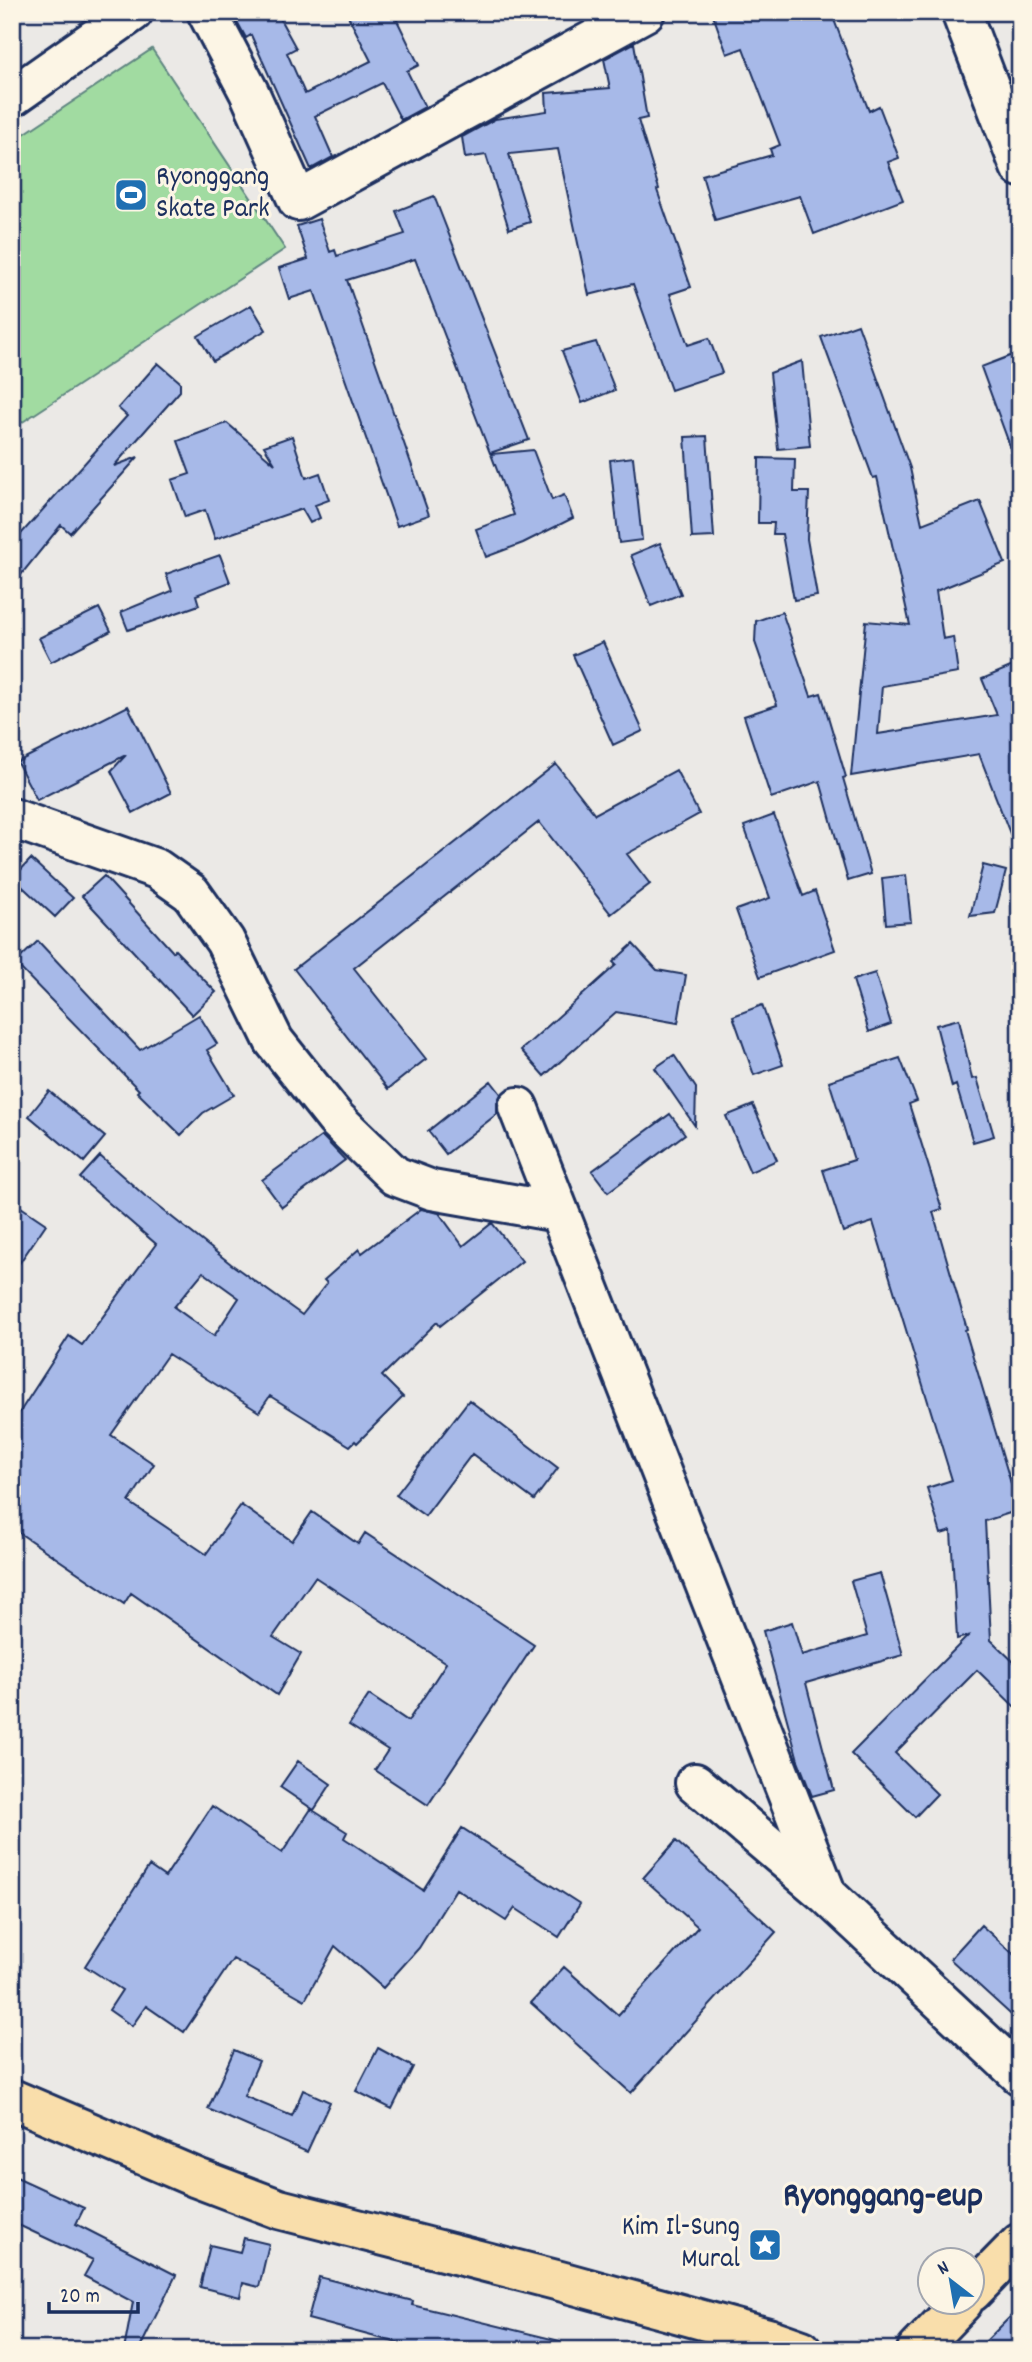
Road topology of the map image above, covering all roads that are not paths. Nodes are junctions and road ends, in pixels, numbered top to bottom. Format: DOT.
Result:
graph roads {
  1 [pos="133,12"];
  2 [pos="207,12"];
  3 [pos="645,12"];
  4 [pos="961,12"];
  5 [pos="12,97"];
  6 [pos="1020,167"];
  7 [pos="12,818"];
  8 [pos="518,1107"];
  9 [pos="558,1212"];
  10 [pos="695,1783"];
  11 [pos="827,1895"];
  12 [pos="1020,2075"];
  13 [pos="12,2099"];
  14 [pos="1020,2243"];
  15 [pos="986,2278"];
  16 [pos="950,2316"];
  17 [pos="802,2350"];
  18 [pos="917,2350"];
  1 -- 5 [label="street"];
  2 -- 3 [label="street"];
  4 -- 6 [label="street"];
  7 -- 9 [label="street"];
  8 -- 9 [label="street"];
  9 -- 11 [label="street"];
  10 -- 11 [label="street"];
  11 -- 12 [label="street"];
  13 -- 17 [label="main road"];
  14 -- 15 [label="main road"];
  16 -- 18 [label="main road"];
}
